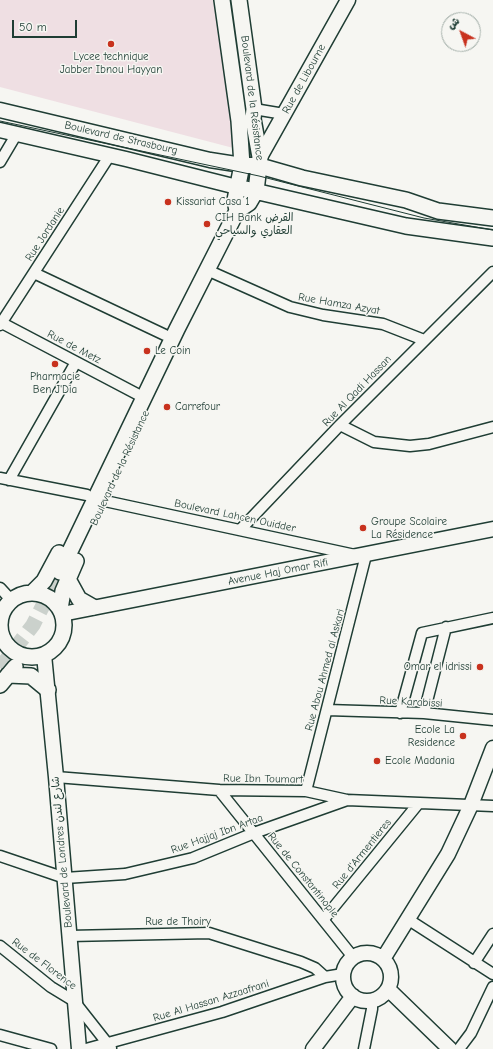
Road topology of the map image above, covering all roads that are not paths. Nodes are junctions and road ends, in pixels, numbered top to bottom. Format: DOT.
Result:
graph roads {
  1 [pos="222,0"];
  2 [pos="226,0"];
  3 [pos="233,0"];
  4 [pos="239,0"];
  5 [pos="348,0"];
  6 [pos="0,110"];
  7 [pos="284,114"];
  8 [pos="249,116"];
  9 [pos="0,130"];
  10 [pos="16,135"];
  11 [pos="110,156"];
  12 [pos="0,162"];
  13 [pos="260,162"];
  14 [pos="242,165"];
  15 [pos="237,188"];
  16 [pos="256,191"];
  17 [pos="236,211"];
  18 [pos="493,218"];
  19 [pos="493,238"];
  20 [pos="207,270"];
  21 [pos="493,272"];
  22 [pos="34,273"];
  23 [pos="0,323"];
  24 [pos="171,332"];
  25 [pos="424,340"];
  26 [pos="76,362"];
  27 [pos="137,394"];
  28 [pos="340,425"];
  29 [pos="493,427"];
  30 [pos="4,479"];
  31 [pos="87,495"];
  32 [pos="105,501"];
  33 [pos="493,529"];
  34 [pos="240,530"];
  35 [pos="363,556"];
  36 [pos="64,576"];
  37 [pos="0,588"];
  38 [pos="32,593"];
  39 [pos="12,601"];
  40 [pos="93,607"];
  41 [pos="61,612"];
  42 [pos="493,618"];
  43 [pos="0,620"];
  44 [pos="446,627"];
  45 [pos="1,640"];
  46 [pos="44,655"];
  47 [pos="29,657"];
  48 [pos="4,680"];
  49 [pos="48,690"];
  50 [pos="327,710"];
  51 [pos="400,713"];
  52 [pos="424,713"];
  53 [pos="493,720"];
  54 [pos="493,748"];
  55 [pos="56,777"];
  56 [pos="219,790"];
  57 [pos="306,791"];
  58 [pos="346,800"];
  59 [pos="418,804"];
  60 [pos="471,805"];
  61 [pos="493,806"];
  62 [pos="254,833"];
  63 [pos="1,861"];
  64 [pos="65,878"];
  65 [pos="324,919"];
  66 [pos="409,920"];
  67 [pos="493,934"];
  68 [pos="69,936"];
  69 [pos="0,946"];
  70 [pos="353,957"];
  71 [pos="383,959"];
  72 [pos="474,963"];
  73 [pos="343,974"];
  74 [pos="493,974"];
  75 [pos="324,977"];
  76 [pos="493,987"];
  77 [pos="388,989"];
  78 [pos="353,996"];
  79 [pos="372,1000"];
  80 [pos="74,1001"];
  81 [pos="0,1035"];
  82 [pos="110,1046"];
  83 [pos="51,1049"];
  84 [pos="79,1049"];
  85 [pos="86,1049"];
  86 [pos="313,1049"];
  87 [pos="364,1049"];
  88 [pos="450,1049"];
  89 [pos="460,1049"];
  1 -- 8 [label="main road, Boulevard de la Résistance"];
  2 -- 8 [label="main road"];
  3 -- 8 [label="main road"];
  4 -- 8 [label="main road, Boulevard de la Résistance"];
  5 -- 7 [label="street, Rue de Libourne"];
  6 -- 14 [label="street, Boulevard de Strasbourg"];
  7 -- 8 [label="street"];
  7 -- 13 [label="street, Rue de Libourne"];
  8 -- 13 [label="main road, Boulevard de la Résistance"];
  8 -- 14 [label="main road, Boulevard de la Résistance"];
  9 -- 10 [label="street, Boulevard de Strasbourg"];
  10 -- 11 [label="street, Boulevard de Strasbourg"];
  10 -- 12 [label="street"];
  11 -- 15 [label="street, Boulevard de Strasbourg"];
  11 -- 22 [label="street, Rue Jordanie"];
  13 -- 14 [label="main road"];
  13 -- 16 [label="main road, Boulevard de la Résistance"];
  13 -- 18 [label="main road"];
  14 -- 15 [label="main road, Boulevard de la Résistance"];
  15 -- 16 [label="main road"];
  15 -- 17 [label="main road, Boulevard de la Résistance"];
  16 -- 17 [label="main road, Boulevard de la Résistance"];
  16 -- 19 [label="main road"];
  17 -- 20 [label="main road, Boulevard de la Résistance"];
  20 -- 24 [label="main road, Boulevard de la Résistance"];
  20 -- 25 [label="street, Rue Hamza Azyat"];
  21 -- 25 [label="street, Rue Al Qadi Hassan"];
  22 -- 23 [label="street, Rue Jordanie"];
  22 -- 24 [label="street"];
  23 -- 26 [label="street, Rue de Metz"];
  24 -- 27 [label="main road, Boulevard de la Résistance"];
  24 -- 32 [label="main road, Boulevard de la Résistance"];
  24 -- 36 [label="main road"];
  25 -- 28 [label="street, Rue Al Qadi Hassan"];
  26 -- 27 [label="street, Rue de Metz"];
  26 -- 30 [label="street"];
  27 -- 31 [label="main road, Boulevard de la Résistance"];
  28 -- 29 [label="street"];
  28 -- 34 [label="street, Rue Al Qadi Hassan"];
  30 -- 31 [label="street"];
  31 -- 38 [label="main road, Boulevard de la Résistance"];
  32 -- 34 [label="street, Boulevard Lahcen Ouidder"];
  32 -- 36 [label="main road, Boulevard de la Résistance"];
  33 -- 35 [label="street, Avenue Haj Omar Rifi"];
  34 -- 35 [label="street, Boulevard Lahcen Ouidder"];
  35 -- 40 [label="street, Avenue Haj Omar Rifi"];
  35 -- 50 [label="street, Rue Abou Ahmed al Askari"];
  36 -- 40 [label="main road"];
  36 -- 41 [label="main road, Boulevard de la Résistance"];
  37 -- 39 [label="street"];
  38 -- 39 [label="main road"];
  38 -- 41 [label="main road"];
  39 -- 43 [label="main road"];
  40 -- 41 [label="street, Avenue Haj Omar Rifi"];
  41 -- 46 [label="main road"];
  42 -- 44 [label="street"];
  43 -- 45 [label="main road"];
  44 -- 51 [label="street"];
  44 -- 52 [label="street"];
  45 -- 47 [label="main road"];
  46 -- 47 [label="main road"];
  46 -- 49 [label="street, Boulevard de Londres شارع لندن"];
  47 -- 48 [label="main road"];
  48 -- 49 [label="main road"];
  49 -- 55 [label="street, Boulevard de Londres شارع لندن"];
  50 -- 51 [label="street, Rue Karabissi"];
  50 -- 57 [label="street, Rue Abou Ahmed al Askari"];
  51 -- 52 [label="street, Rue Karabissi"];
  52 -- 53 [label="street, Rue Karabissi"];
  54 -- 60 [label="street"];
  55 -- 56 [label="street, Rue Ibn Toumart"];
  55 -- 64 [label="street, Boulevard de Londres شارع لندن"];
  56 -- 57 [label="street, Rue Ibn Toumart"];
  56 -- 62 [label="street, Rue de Constantinople"];
  57 -- 58 [label="street, Rue Ibn Toumart"];
  58 -- 59 [label="street, Rue Ibn Toumart"];
  58 -- 62 [label="street, Rue Hajjaj Ibn Artaa"];
  59 -- 60 [label="street, Rue Ibn Toumart"];
  59 -- 65 [label="street, Rue d'Armentieres"];
  60 -- 61 [label="street, Rue Ibn Toumart"];
  60 -- 66 [label="street"];
  62 -- 64 [label="street, Rue Hajjaj Ibn Artaa"];
  62 -- 65 [label="street, Rue de Constantinople"];
  63 -- 64 [label="street, Rue Hajjaj Ibn Artaa"];
  64 -- 68 [label="street, Boulevard de Londres شارع لندن"];
  65 -- 70 [label="street, Rue de Constantinople"];
  66 -- 71 [label="street"];
  66 -- 72 [label="street"];
  67 -- 72 [label="street"];
  68 -- 75 [label="street, Rue de Thoiry"];
  68 -- 80 [label="street, Boulevard de Londres شارع لندن"];
  69 -- 80 [label="street, Rue de Florence"];
  70 -- 71 [label="street"];
  70 -- 73 [label="street"];
  71 -- 77 [label="street"];
  72 -- 74 [label="street"];
  73 -- 75 [label="street, Rue Al Hassan Azzaafrani"];
  73 -- 78 [label="street"];
  75 -- 82 [label="street, Rue Al Hassan Azzaafrani"];
  76 -- 89 [label="street"];
  77 -- 79 [label="street"];
  77 -- 88 [label="street"];
  78 -- 79 [label="street"];
  78 -- 86 [label="street"];
  79 -- 87 [label="street"];
  80 -- 82 [label="street"];
  80 -- 84 [label="street, Boulevard de Londres شارع لندن"];
  81 -- 83 [label="street"];
  82 -- 85 [label="street, Rue Al Hassan Azzaafrani"];
}
